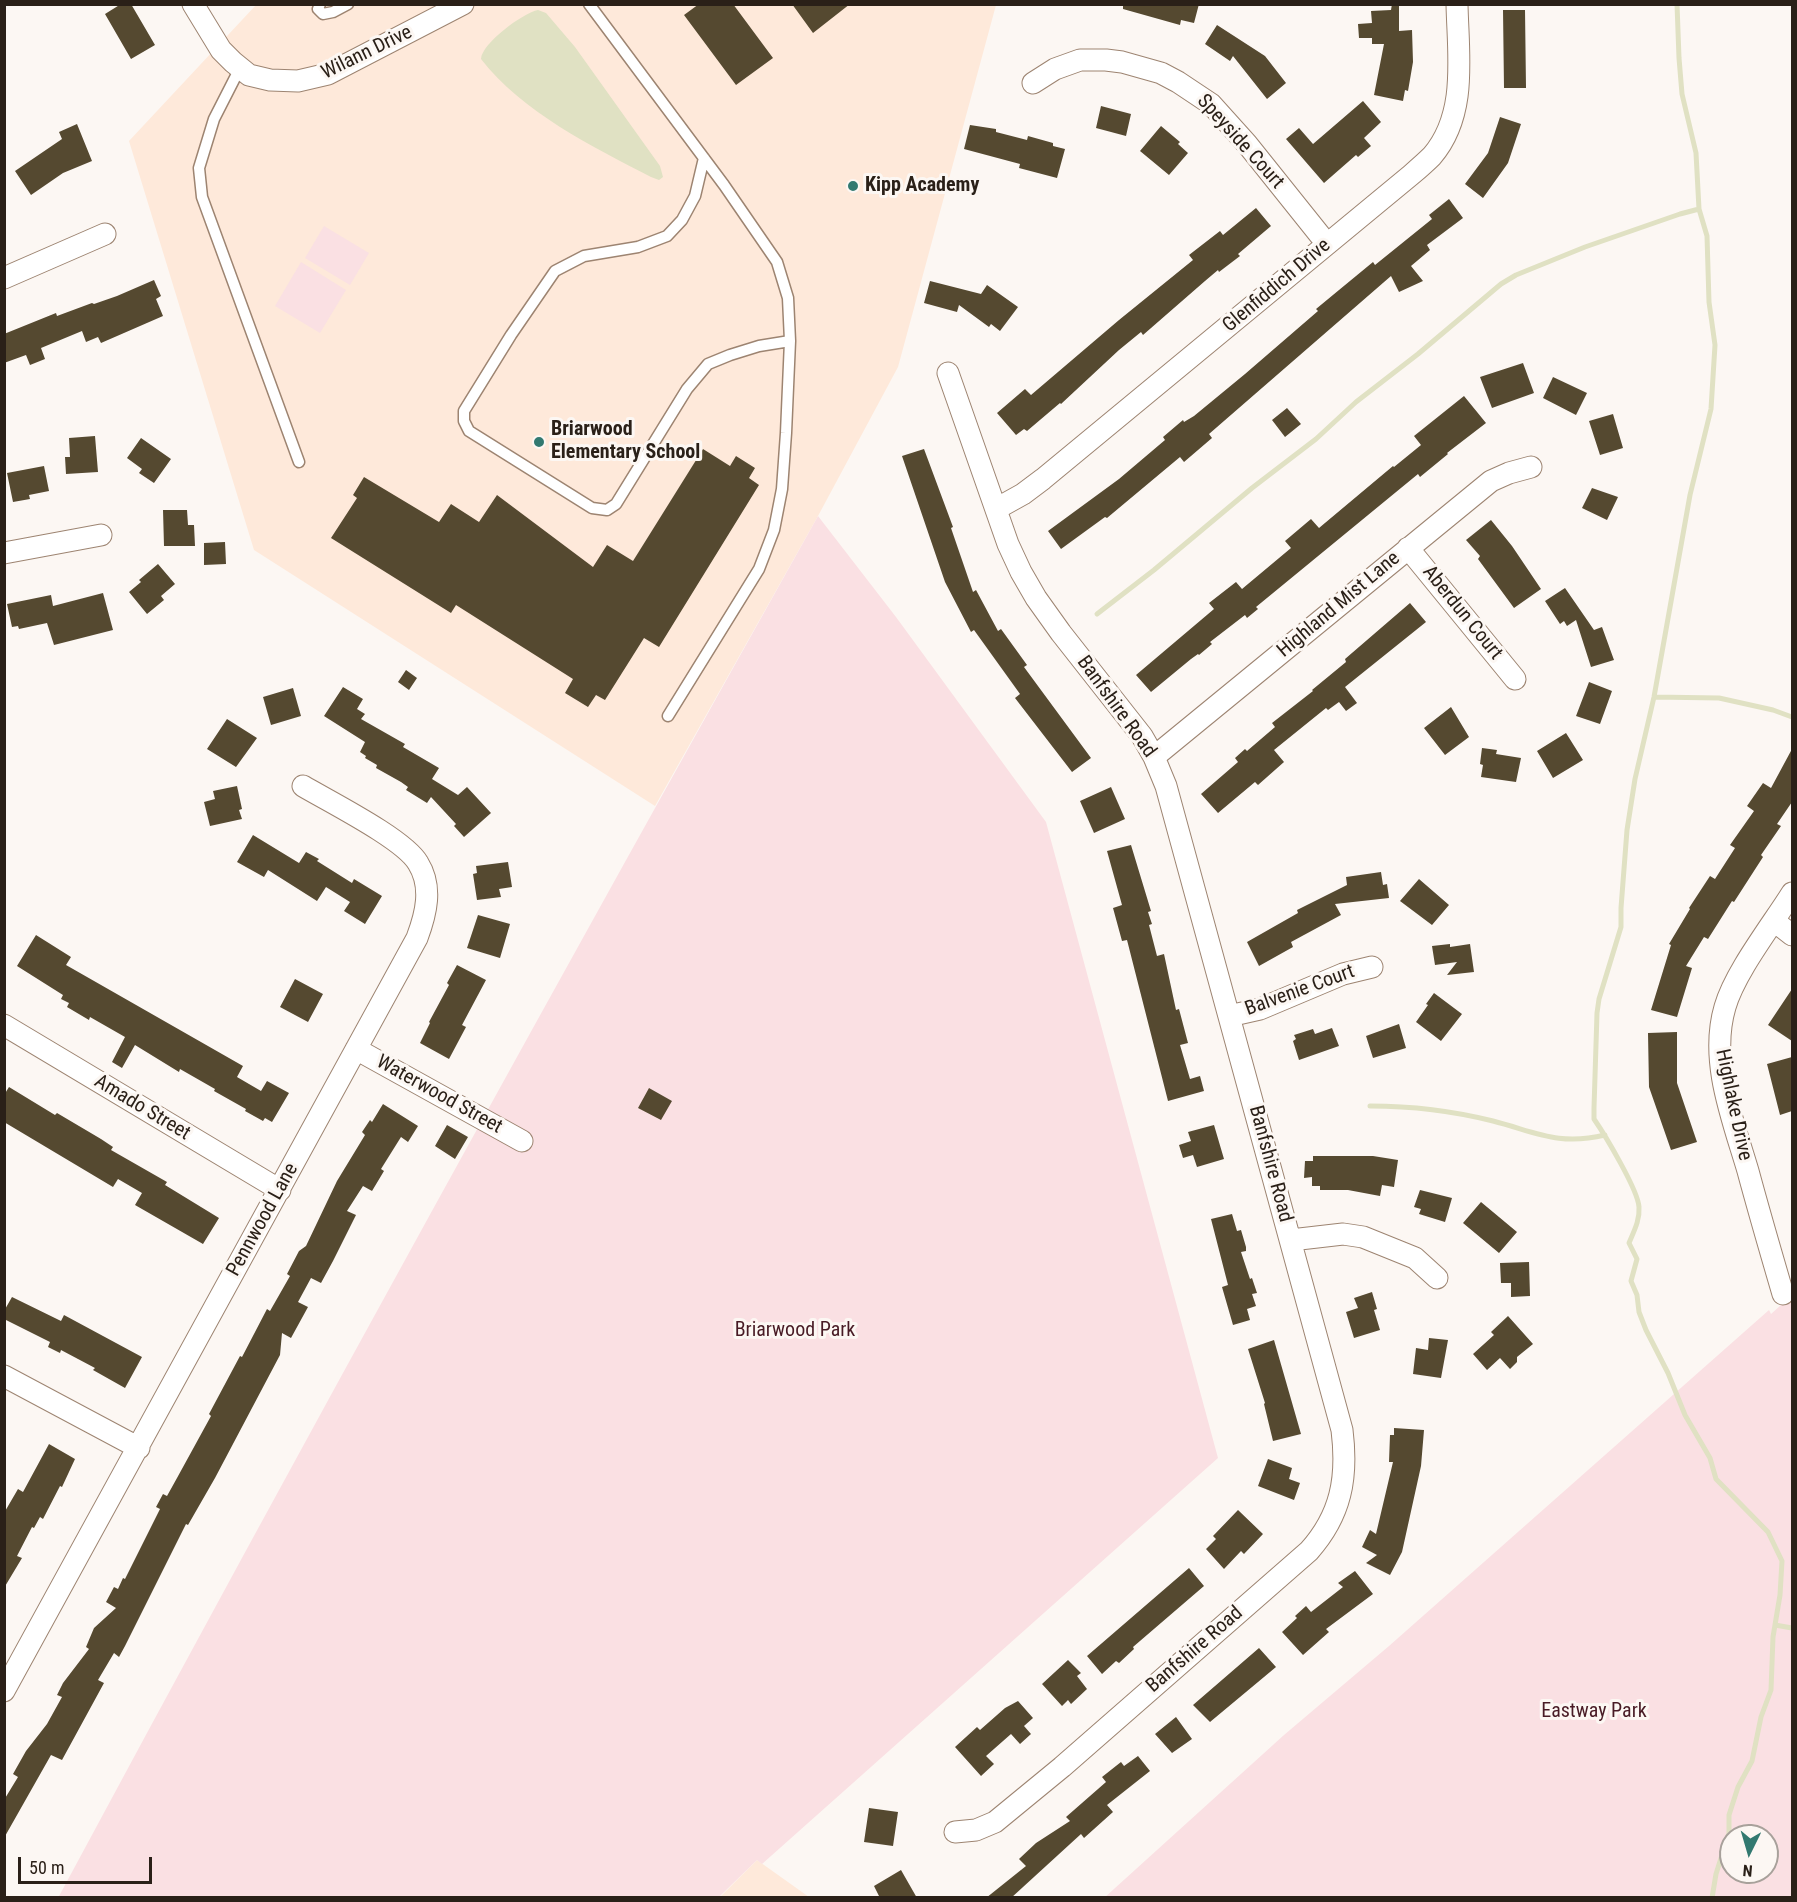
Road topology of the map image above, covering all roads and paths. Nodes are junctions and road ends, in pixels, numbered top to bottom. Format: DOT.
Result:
graph roads {
  1 [pos="193,4"];
  2 [pos="320,4"];
  3 [pos="348,4"];
  4 [pos="463,4"];
  5 [pos="589,4"];
  6 [pos="1457,4"];
  7 [pos="240,68"];
  8 [pos="1033,83"];
  9 [pos="704,158"];
  10 [pos="105,234"];
  11 [pos="1327,244"];
  12 [pos="4,278"];
  13 [pos="790,341"];
  14 [pos="948,373"];
  15 [pos="299,462"];
  16 [pos="1532,467"];
  17 [pos="996,509"];
  18 [pos="101,535"];
  19 [pos="1408,548"];
  20 [pos="4,553"];
  21 [pos="1515,679"];
  22 [pos="668,716"];
  23 [pos="1155,757"];
  24 [pos="303,786"];
  25 [pos="1792,893"];
  26 [pos="1774,921"];
  27 [pos="1792,935"];
  28 [pos="1372,967"];
  29 [pos="1229,1016"];
  30 [pos="4,1025"];
  31 [pos="356,1049"];
  32 [pos="522,1141"];
  33 [pos="280,1190"];
  34 [pos="1291,1240"];
  35 [pos="1437,1278"];
  36 [pos="1783,1294"];
  37 [pos="4,1377"];
  38 [pos="139,1448"];
  39 [pos="4,1691"];
  40 [pos="955,1832"];
  1 -- 7 [label="street, Wilann Drive"];
  2 -- 3 [label="lane"];
  4 -- 7 [label="street, Wilann Drive"];
  5 -- 9 [label="lane"];
  6 -- 11 [label="street, Glenfiddich Drive"];
  7 -- 15 [label="lane"];
  8 -- 11 [label="street, Speyside Court"];
  9 -- 13 [label="lane"];
  9 -- 13 [label="lane"];
  10 -- 12 [label="street"];
  11 -- 17 [label="street, Glenfiddich Drive"];
  13 -- 22 [label="lane"];
  14 -- 17 [label="street, Banfshire Road"];
  16 -- 19 [label="street, Highland Mist Lane"];
  17 -- 23 [label="street, Banfshire Road"];
  18 -- 20 [label="street"];
  19 -- 21 [label="street, Aberdun Court"];
  19 -- 23 [label="street, Highland Mist Lane"];
  23 -- 29 [label="street, Banfshire Road"];
  24 -- 31 [label="street, Pennwood Lane"];
  25 -- 26 [label="street, Highlake Drive"];
  26 -- 27 [label="street"];
  26 -- 36 [label="street, Highlake Drive"];
  28 -- 29 [label="street, Balvenie Court"];
  29 -- 34 [label="street, Banfshire Road"];
  30 -- 33 [label="street, Amado Street"];
  31 -- 32 [label="street, Waterwood Street"];
  31 -- 33 [label="street, Pennwood Lane"];
  33 -- 38 [label="street, Pennwood Lane"];
  34 -- 35 [label="street"];
  34 -- 40 [label="street, Banfshire Road"];
  37 -- 38 [label="street"];
  38 -- 39 [label="street, Pennwood Lane"];
}
